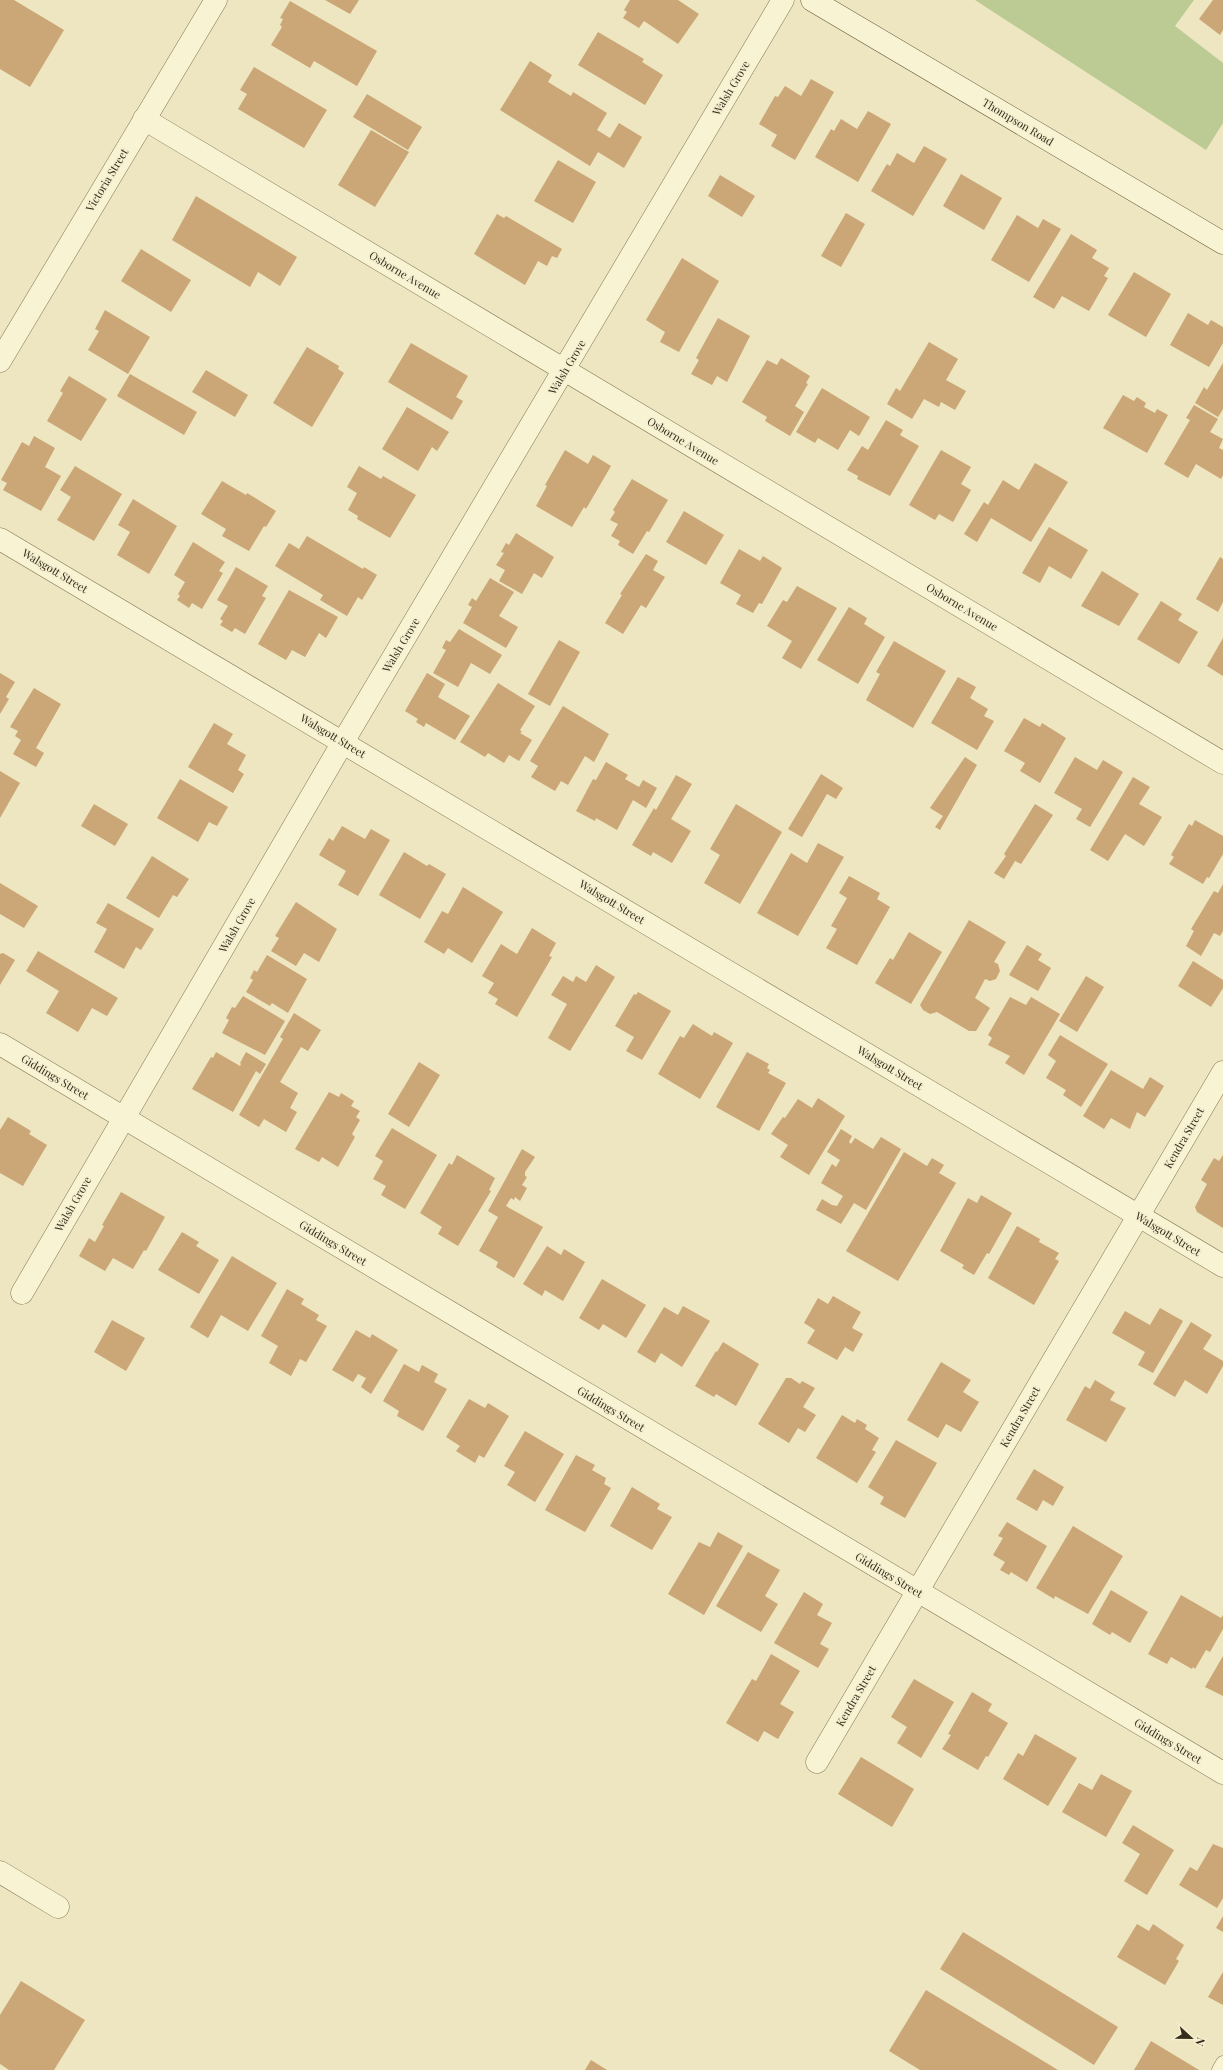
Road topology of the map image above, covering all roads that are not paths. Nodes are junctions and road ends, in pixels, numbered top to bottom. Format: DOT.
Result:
graph roads {
  1 [pos="216,0"];
  2 [pos="783,0"];
  3 [pos="812,0"];
  4 [pos="144,119"];
  5 [pos="1223,243"];
  6 [pos="0,361"];
  7 [pos="565,370"];
  8 [pos="0,539"];
  9 [pos="344,742"];
  10 [pos="1223,762"];
  11 [pos="0,1044"];
  12 [pos="1223,1072"];
  13 [pos="124,1118"];
  14 [pos="1138,1216"];
  15 [pos="1223,1266"];
  16 [pos="22,1293"];
  17 [pos="917,1592"];
  18 [pos="817,1762"];
  19 [pos="1223,1773"];
  20 [pos="0,1872"];
  21 [pos="58,1907"];
  22 [pos="1223,2063"];
  23 [pos="1219,2070"];
  1 -- 4 [label="street, Victoria Street"];
  2 -- 7 [label="street, Walsh Grove"];
  3 -- 5 [label="street, Thompson Road"];
  4 -- 6 [label="street, Victoria Street"];
  4 -- 7 [label="street, Osborne Avenue"];
  7 -- 9 [label="street, Walsh Grove"];
  7 -- 10 [label="street, Osborne Avenue"];
  8 -- 9 [label="street, Walsgott Street"];
  9 -- 13 [label="street, Walsh Grove"];
  9 -- 14 [label="street, Walsgott Street"];
  11 -- 13 [label="street, Giddings Street"];
  12 -- 14 [label="street, Kendra Street"];
  13 -- 16 [label="street, Walsh Grove"];
  13 -- 17 [label="street, Giddings Street"];
  14 -- 15 [label="street, Walsgott Street"];
  14 -- 17 [label="street, Kendra Street"];
  17 -- 18 [label="street, Kendra Street"];
  17 -- 19 [label="street, Giddings Street"];
  20 -- 21 [label="street"];
  22 -- 23 [label="lane"];
}
